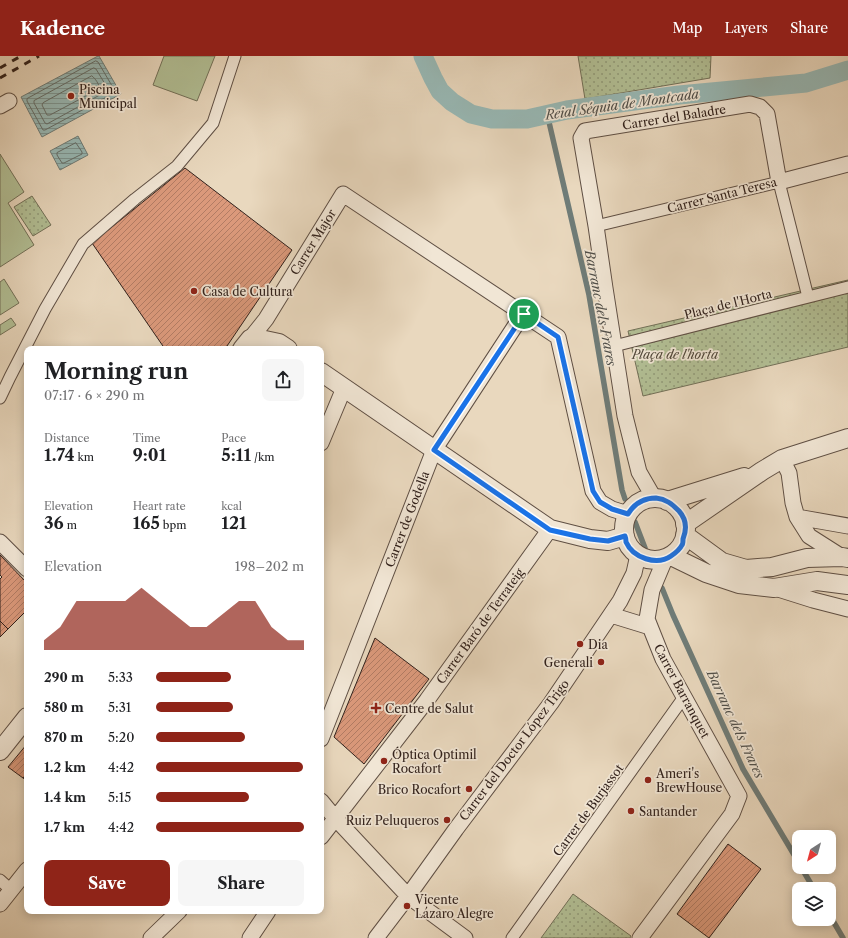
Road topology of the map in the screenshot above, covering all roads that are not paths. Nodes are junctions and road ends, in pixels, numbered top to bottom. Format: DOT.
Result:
graph roads {
  1 [pos="235,56"];
  2 [pos="848,164"];
  3 [pos="779,182"];
  4 [pos="596,226"];
  5 [pos="848,287"];
  6 [pos="808,297"];
  7 [pos="524,314"];
  8 [pos="246,344"];
  9 [pos="26,346"];
  10 [pos="284,346"];
  11 [pos="614,346"];
  12 [pos="24,350"];
  13 [pos="324,374"];
  14 [pos="344,388"];
  15 [pos="0,398"];
  16 [pos="324,436"];
  17 [pos="848,438"];
  18 [pos="434,450"];
  19 [pos="782,460"];
  20 [pos="762,471"];
  21 [pos="660,500"];
  22 [pos="628,514"];
  23 [pos="797,517"];
  24 [pos="848,526"];
  25 [pos="685,529"];
  26 [pos="550,530"];
  27 [pos="625,536"];
  28 [pos="0,542"];
  29 [pos="638,555"];
  30 [pos="668,557"];
  31 [pos="845,558"];
  32 [pos="24,566"];
  33 [pos="848,585"];
  34 [pos="774,588"];
  35 [pos="848,609"];
  36 [pos="611,615"];
  37 [pos="650,627"];
  38 [pos="684,697"];
  39 [pos="24,721"];
  40 [pos="324,731"];
  41 [pos="0,751"];
  42 [pos="324,805"];
  43 [pos="335,818"];
  44 [pos="324,833"];
  45 [pos="24,872"];
  46 [pos="6,885"];
  47 [pos="408,896"];
  48 [pos="0,904"];
  49 [pos="176,914"];
  50 [pos="266,914"];
  51 [pos="151,938"];
  52 [pos="250,938"];
  53 [pos="376,938"];
  54 [pos="465,938"];
  55 [pos="512,938"];
  56 [pos="640,938"];
  1 -- 9 [label="street"];
  2 -- 3 [label="street, Carrer Santa Teresa"];
  3 -- 4 [label="street, Carrer Santa Teresa"];
  3 -- 4 [label="street, Carrer del Baladre"];
  3 -- 6 [label="street"];
  4 -- 11 [label="street"];
  5 -- 6 [label="street, Plaça de l'Horta"];
  6 -- 11 [label="street, Plaça de l'Horta"];
  7 -- 8 [label="street, Carrer Major"];
  7 -- 18 [label="street, Carrer de Godella"];
  7 -- 22 [label="street"];
  8 -- 10 [label="street"];
  11 -- 21 [label="street"];
  12 -- 15 [label="street"];
  13 -- 14 [label="street"];
  14 -- 16 [label="street"];
  14 -- 18 [label="street"];
  17 -- 19 [label="street"];
  18 -- 26 [label="street"];
  18 -- 40 [label="street, Carrer de Godella"];
  19 -- 20 [label="street"];
  19 -- 23 [label="street"];
  20 -- 21 [label="street"];
  20 -- 25 [label="street"];
  21 -- 22 [label="street"];
  21 -- 25 [label="street"];
  22 -- 27 [label="street"];
  23 -- 24 [label="street"];
  23 -- 31 [label="street"];
  25 -- 30 [label="street"];
  25 -- 31 [label="street"];
  26 -- 27 [label="street"];
  26 -- 43 [label="street, Carrer Baró de Terrateig"];
  27 -- 29 [label="street"];
  28 -- 32 [label="street"];
  29 -- 30 [label="street"];
  29 -- 36 [label="street, Carrer del Doctor López Trigo"];
  30 -- 34 [label="street"];
  30 -- 37 [label="street, Carrer Barranquet"];
  33 -- 34 [label="street"];
  34 -- 35 [label="street"];
  36 -- 37 [label="street"];
  36 -- 47 [label="street, Carrer del Doctor López Trigo"];
  37 -- 38 [label="street, Carrer Barranquet"];
  38 -- 55 [label="street, Carrer de Burjassot"];
  38 -- 56 [label="street, Carrer Barranquet"];
  39 -- 41 [label="street"];
  42 -- 43 [label="street"];
  43 -- 44 [label="street, Carrer Baró de Terrateig"];
  43 -- 47 [label="street"];
  45 -- 46 [label="street"];
  46 -- 48 [label="street"];
  47 -- 53 [label="street, Carrer del Doctor López Trigo"];
  47 -- 54 [label="street"];
  49 -- 51 [label="street"];
  50 -- 52 [label="street"];
}
